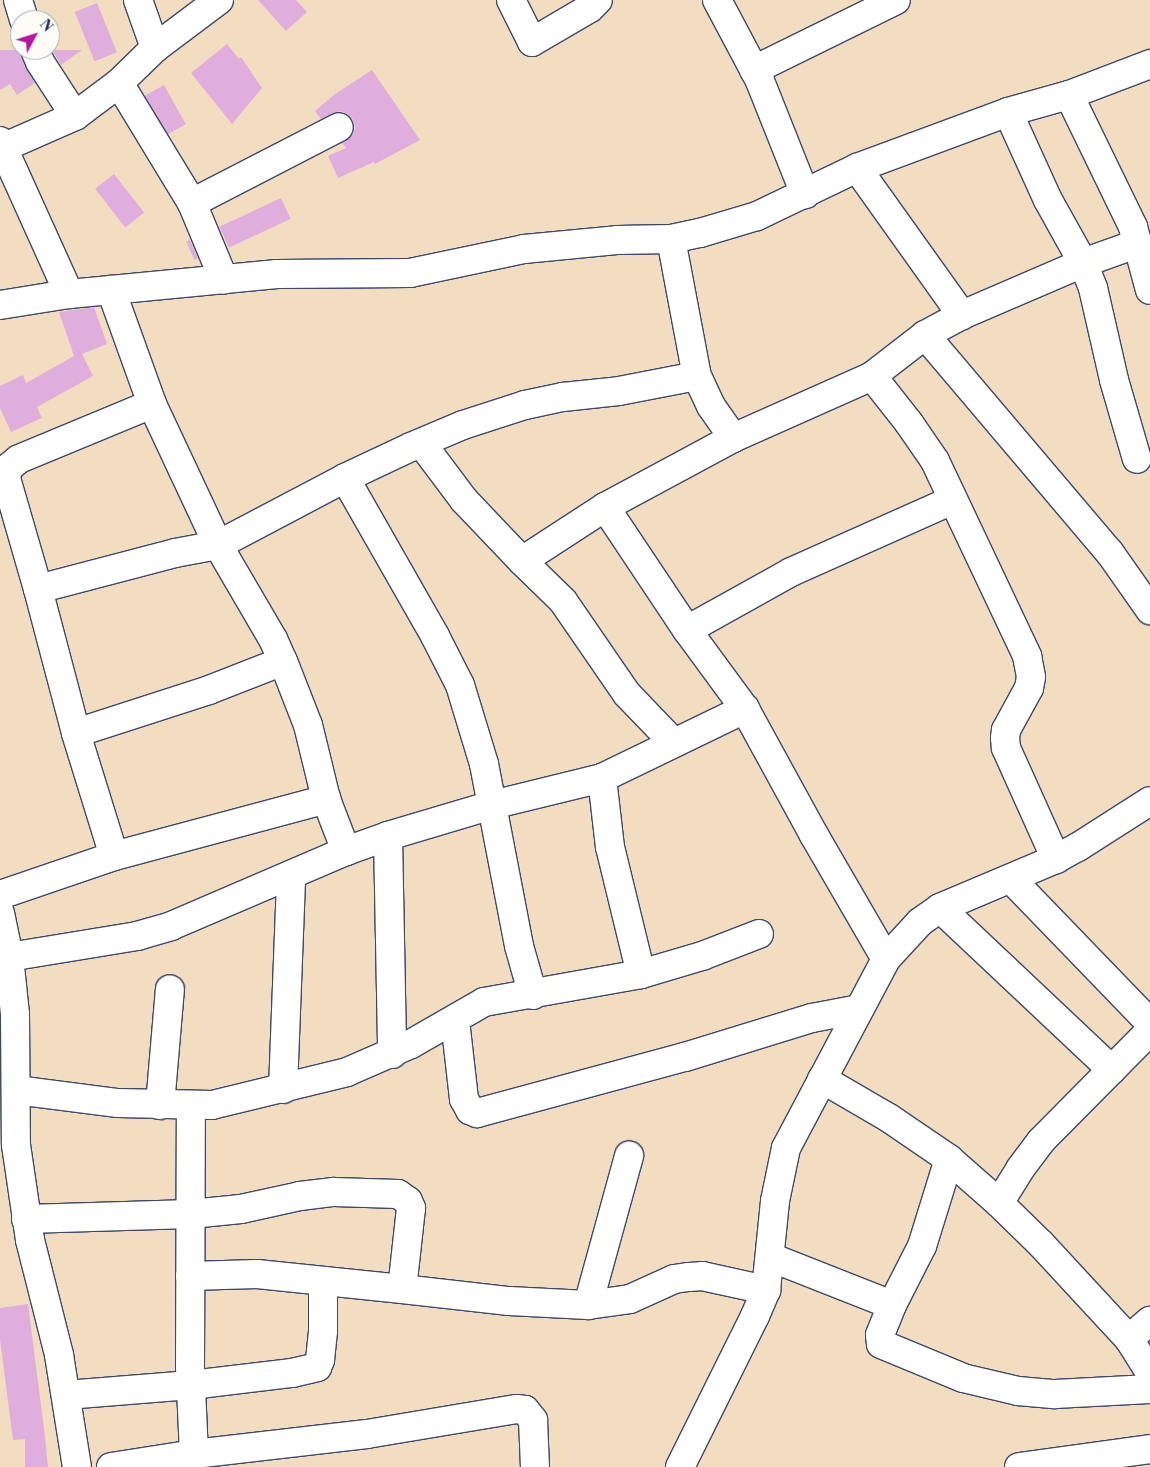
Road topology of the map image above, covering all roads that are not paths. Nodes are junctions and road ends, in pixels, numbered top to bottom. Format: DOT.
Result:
graph roads {
  1 [pos="138,0"];
  2 [pos="219,0"];
  3 [pos="511,0"];
  4 [pos="598,0"];
  5 [pos="717,0"];
  6 [pos="896,0"];
  7 [pos="155,48"];
  8 [pos="39,60"];
  9 [pos="1150,65"];
  10 [pos="754,70"];
  11 [pos="119,83"];
  12 [pos="1069,95"];
  13 [pos="1008,112"];
  14 [pos="75,116"];
  15 [pos="339,127"];
  16 [pos="1,146"];
  17 [pos="857,168"];
  18 [pos="805,194"];
  19 [pos="192,203"];
  20 [pos="671,239"];
  21 [pos="1139,243"];
  22 [pos="1083,263"];
  23 [pos="224,280"];
  24 [pos="111,290"];
  25 [pos="1150,290"];
  26 [pos="70,294"];
  27 [pos="0,305"];
  28 [pos="962,315"];
  29 [pos="925,335"];
  30 [pos="697,376"];
  31 [pos="872,376"];
  32 [pos="152,404"];
  33 [pos="733,438"];
  34 [pos="422,444"];
  35 [pos="1137,458"];
  36 [pos="345,478"];
  37 [pos="953,500"];
  38 [pos="606,507"];
  39 [pos="218,545"];
  40 [pos="522,562"];
  41 [pos="38,589"];
  42 [pos="1150,610"];
  43 [pos="687,630"];
  44 [pos="283,661"];
  45 [pos="745,708"];
  46 [pos="76,733"];
  47 [pos="673,742"];
  48 [pos="602,778"];
  49 [pos="326,799"];
  50 [pos="492,804"];
  51 [pos="1146,810"];
  52 [pos="388,836"];
  53 [pos="346,851"];
  54 [pos="114,856"];
  55 [pos="1056,859"];
  56 [pos="291,876"];
  57 [pos="1011,879"];
  58 [pos="0,895"];
  59 [pos="940,908"];
  60 [pos="0,913"];
  61 [pos="759,934"];
  62 [pos="9,957"];
  63 [pos="886,959"];
  64 [pos="641,974"];
  65 [pos="170,989"];
  66 [pos="533,995"];
  67 [pos="859,1009"];
  68 [pos="7,1015"];
  69 [pos="455,1020"];
  70 [pos="1150,1023"];
  71 [pos="1150,1031"];
  72 [pos="392,1054"];
  73 [pos="1112,1070"];
  74 [pos="822,1079"];
  75 [pos="283,1089"];
  76 [pos="10,1104"];
  77 [pos="160,1105"];
  78 [pos="191,1106"];
  79 [pos="629,1156"];
  80 [pos="948,1159"];
  81 [pos="999,1203"];
  82 [pos="191,1214"];
  83 [pos="26,1219"];
  84 [pos="770,1257"];
  85 [pos="190,1276"];
  86 [pos="323,1281"];
  87 [pos="402,1289"];
  88 [pos="766,1290"];
  89 [pos="588,1305"];
  90 [pos="892,1305"];
  91 [pos="1150,1321"];
  92 [pos="1129,1339"];
  93 [pos="1150,1373"];
  94 [pos="191,1385"];
  95 [pos="1150,1389"];
  96 [pos="66,1394"];
  97 [pos="1150,1449"];
  98 [pos="194,1454"];
  99 [pos="77,1467"];
  100 [pos="111,1467"];
  101 [pos="535,1467"];
  102 [pos="680,1467"];
  103 [pos="1022,1467"];
  1 -- 7 [label="street"];
  2 -- 7 [label="street"];
  3 -- 4 [label="street"];
  5 -- 10 [label="street"];
  6 -- 10 [label="street"];
  7 -- 11 [label="street"];
  8 -- 14 [label="street"];
  9 -- 12 [label="street"];
  10 -- 18 [label="street"];
  11 -- 14 [label="street"];
  11 -- 19 [label="street"];
  12 -- 13 [label="street"];
  12 -- 21 [label="street"];
  13 -- 17 [label="street"];
  13 -- 22 [label="street"];
  14 -- 16 [label="street"];
  15 -- 19 [label="street"];
  16 -- 26 [label="street"];
  17 -- 18 [label="street"];
  17 -- 28 [label="street"];
  18 -- 20 [label="street"];
  19 -- 23 [label="street"];
  20 -- 23 [label="street"];
  20 -- 30 [label="street"];
  21 -- 22 [label="street"];
  21 -- 25 [label="street"];
  22 -- 28 [label="street"];
  22 -- 35 [label="street"];
  23 -- 24 [label="street"];
  24 -- 26 [label="street"];
  24 -- 32 [label="street"];
  26 -- 27 [label="street"];
  28 -- 29 [label="street"];
  29 -- 31 [label="street"];
  29 -- 42 [label="street"];
  30 -- 33 [label="street"];
  30 -- 34 [label="street"];
  31 -- 33 [label="street"];
  31 -- 37 [label="street"];
  32 -- 39 [label="street"];
  32 -- 41 [label="street"];
  33 -- 38 [label="street"];
  34 -- 36 [label="street"];
  34 -- 40 [label="street"];
  36 -- 39 [label="street"];
  36 -- 50 [label="street"];
  37 -- 43 [label="street"];
  37 -- 55 [label="street"];
  38 -- 40 [label="street"];
  38 -- 43 [label="street"];
  39 -- 41 [label="street"];
  39 -- 44 [label="street"];
  40 -- 47 [label="street"];
  41 -- 46 [label="street"];
  43 -- 45 [label="street"];
  44 -- 46 [label="street"];
  44 -- 49 [label="street"];
  45 -- 47 [label="street"];
  45 -- 63 [label="street"];
  46 -- 54 [label="street"];
  47 -- 48 [label="street"];
  48 -- 50 [label="street"];
  48 -- 64 [label="street"];
  49 -- 53 [label="street"];
  49 -- 54 [label="street"];
  50 -- 52 [label="street"];
  50 -- 66 [label="street"];
  51 -- 55 [label="street"];
  52 -- 53 [label="street"];
  52 -- 72 [label="street"];
  53 -- 56 [label="street"];
  54 -- 58 [label="street"];
  55 -- 57 [label="street"];
  56 -- 62 [label="street"];
  56 -- 75 [label="street"];
  57 -- 59 [label="street"];
  57 -- 70 [label="street"];
  59 -- 63 [label="street"];
  59 -- 73 [label="street"];
  60 -- 62 [label="street"];
  61 -- 64 [label="street"];
  62 -- 68 [label="street"];
  63 -- 67 [label="street"];
  64 -- 66 [label="street"];
  65 -- 77 [label="street"];
  66 -- 69 [label="street"];
  67 -- 69 [label="street"];
  67 -- 74 [label="street"];
  68 -- 76 [label="street"];
  69 -- 72 [label="street"];
  71 -- 73 [label="street"];
  72 -- 75 [label="street"];
  73 -- 81 [label="street"];
  74 -- 80 [label="street"];
  74 -- 84 [label="street"];
  75 -- 78 [label="street"];
  76 -- 77 [label="street"];
  76 -- 83 [label="street"];
  77 -- 78 [label="street"];
  78 -- 82 [label="street"];
  79 -- 89 [label="street"];
  80 -- 81 [label="street"];
  80 -- 90 [label="street"];
  81 -- 92 [label="street"];
  82 -- 83 [label="street"];
  82 -- 85 [label="street"];
  82 -- 87 [label="street"];
  83 -- 96 [label="street"];
  84 -- 88 [label="street"];
  84 -- 90 [label="street"];
  85 -- 86 [label="street"];
  85 -- 94 [label="street"];
  86 -- 87 [label="street"];
  86 -- 94 [label="street"];
  87 -- 89 [label="street"];
  88 -- 89 [label="street"];
  88 -- 102 [label="street"];
  90 -- 95 [label="street"];
  91 -- 92 [label="street"];
  92 -- 93 [label="street"];
  94 -- 96 [label="street"];
  94 -- 98 [label="street"];
  96 -- 99 [label="street"];
  97 -- 103 [label="street"];
  98 -- 100 [label="street"];
  98 -- 101 [label="street"];
}
